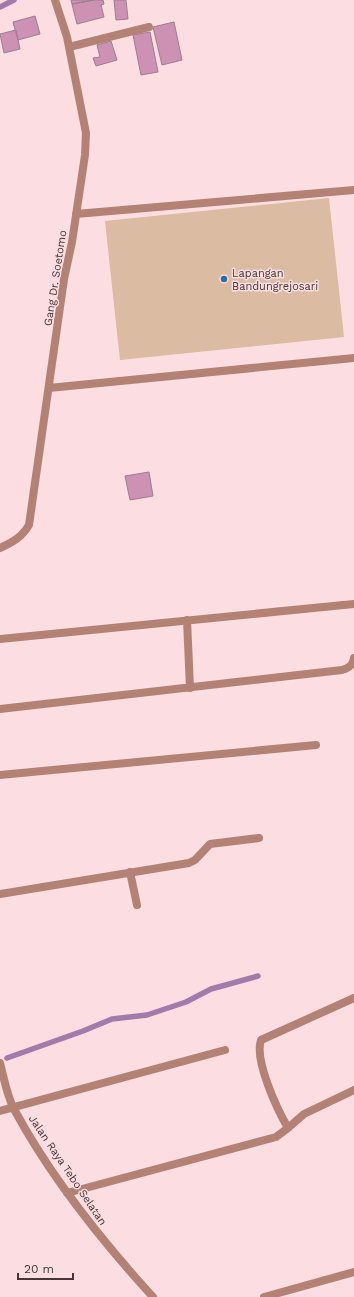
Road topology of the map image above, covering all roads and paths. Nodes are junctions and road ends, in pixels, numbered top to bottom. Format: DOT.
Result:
graph roads {
  1 [pos="55,0"];
  2 [pos="149,27"];
  3 [pos="69,47"];
  4 [pos="354,190"];
  5 [pos="76,214"];
  6 [pos="354,358"];
  7 [pos="49,388"];
  8 [pos="0,548"];
  9 [pos="354,604"];
  10 [pos="187,620"];
  11 [pos="0,639"];
  12 [pos="354,658"];
  13 [pos="190,688"];
  14 [pos="0,709"];
  15 [pos="316,745"];
  16 [pos="0,775"];
  17 [pos="259,838"];
  18 [pos="130,872"];
  19 [pos="0,894"];
  20 [pos="137,905"];
  21 [pos="354,998"];
  22 [pos="225,1050"];
  23 [pos="0,1063"];
  24 [pos="354,1090"];
  25 [pos="14,1108"];
  26 [pos="0,1111"];
  27 [pos="288,1128"];
  28 [pos="67,1193"];
  29 [pos="354,1272"];
  30 [pos="153,1297"];
  31 [pos="264,1297"];
  1 -- 3 [label="street, Gang Dr. Soetomo"];
  2 -- 3 [label="street"];
  3 -- 5 [label="street, Gang Dr. Soetomo"];
  4 -- 5 [label="street"];
  5 -- 7 [label="street, Gang Dr. Soetomo"];
  6 -- 7 [label="street"];
  7 -- 8 [label="street, Gang Dr. Soetomo"];
  9 -- 10 [label="street"];
  10 -- 11 [label="street"];
  10 -- 13 [label="street"];
  12 -- 13 [label="street"];
  13 -- 14 [label="street"];
  15 -- 16 [label="street"];
  17 -- 18 [label="street"];
  18 -- 19 [label="street"];
  18 -- 20 [label="street"];
  21 -- 27 [label="street"];
  22 -- 25 [label="street"];
  23 -- 25 [label="street, Jalan Raya Tebo Selatan"];
  24 -- 27 [label="street"];
  25 -- 26 [label="street"];
  25 -- 28 [label="street, Jalan Raya Tebo Selatan"];
  27 -- 28 [label="street"];
  28 -- 30 [label="street, Jalan Raya Tebo Selatan"];
  29 -- 31 [label="street"];
}
